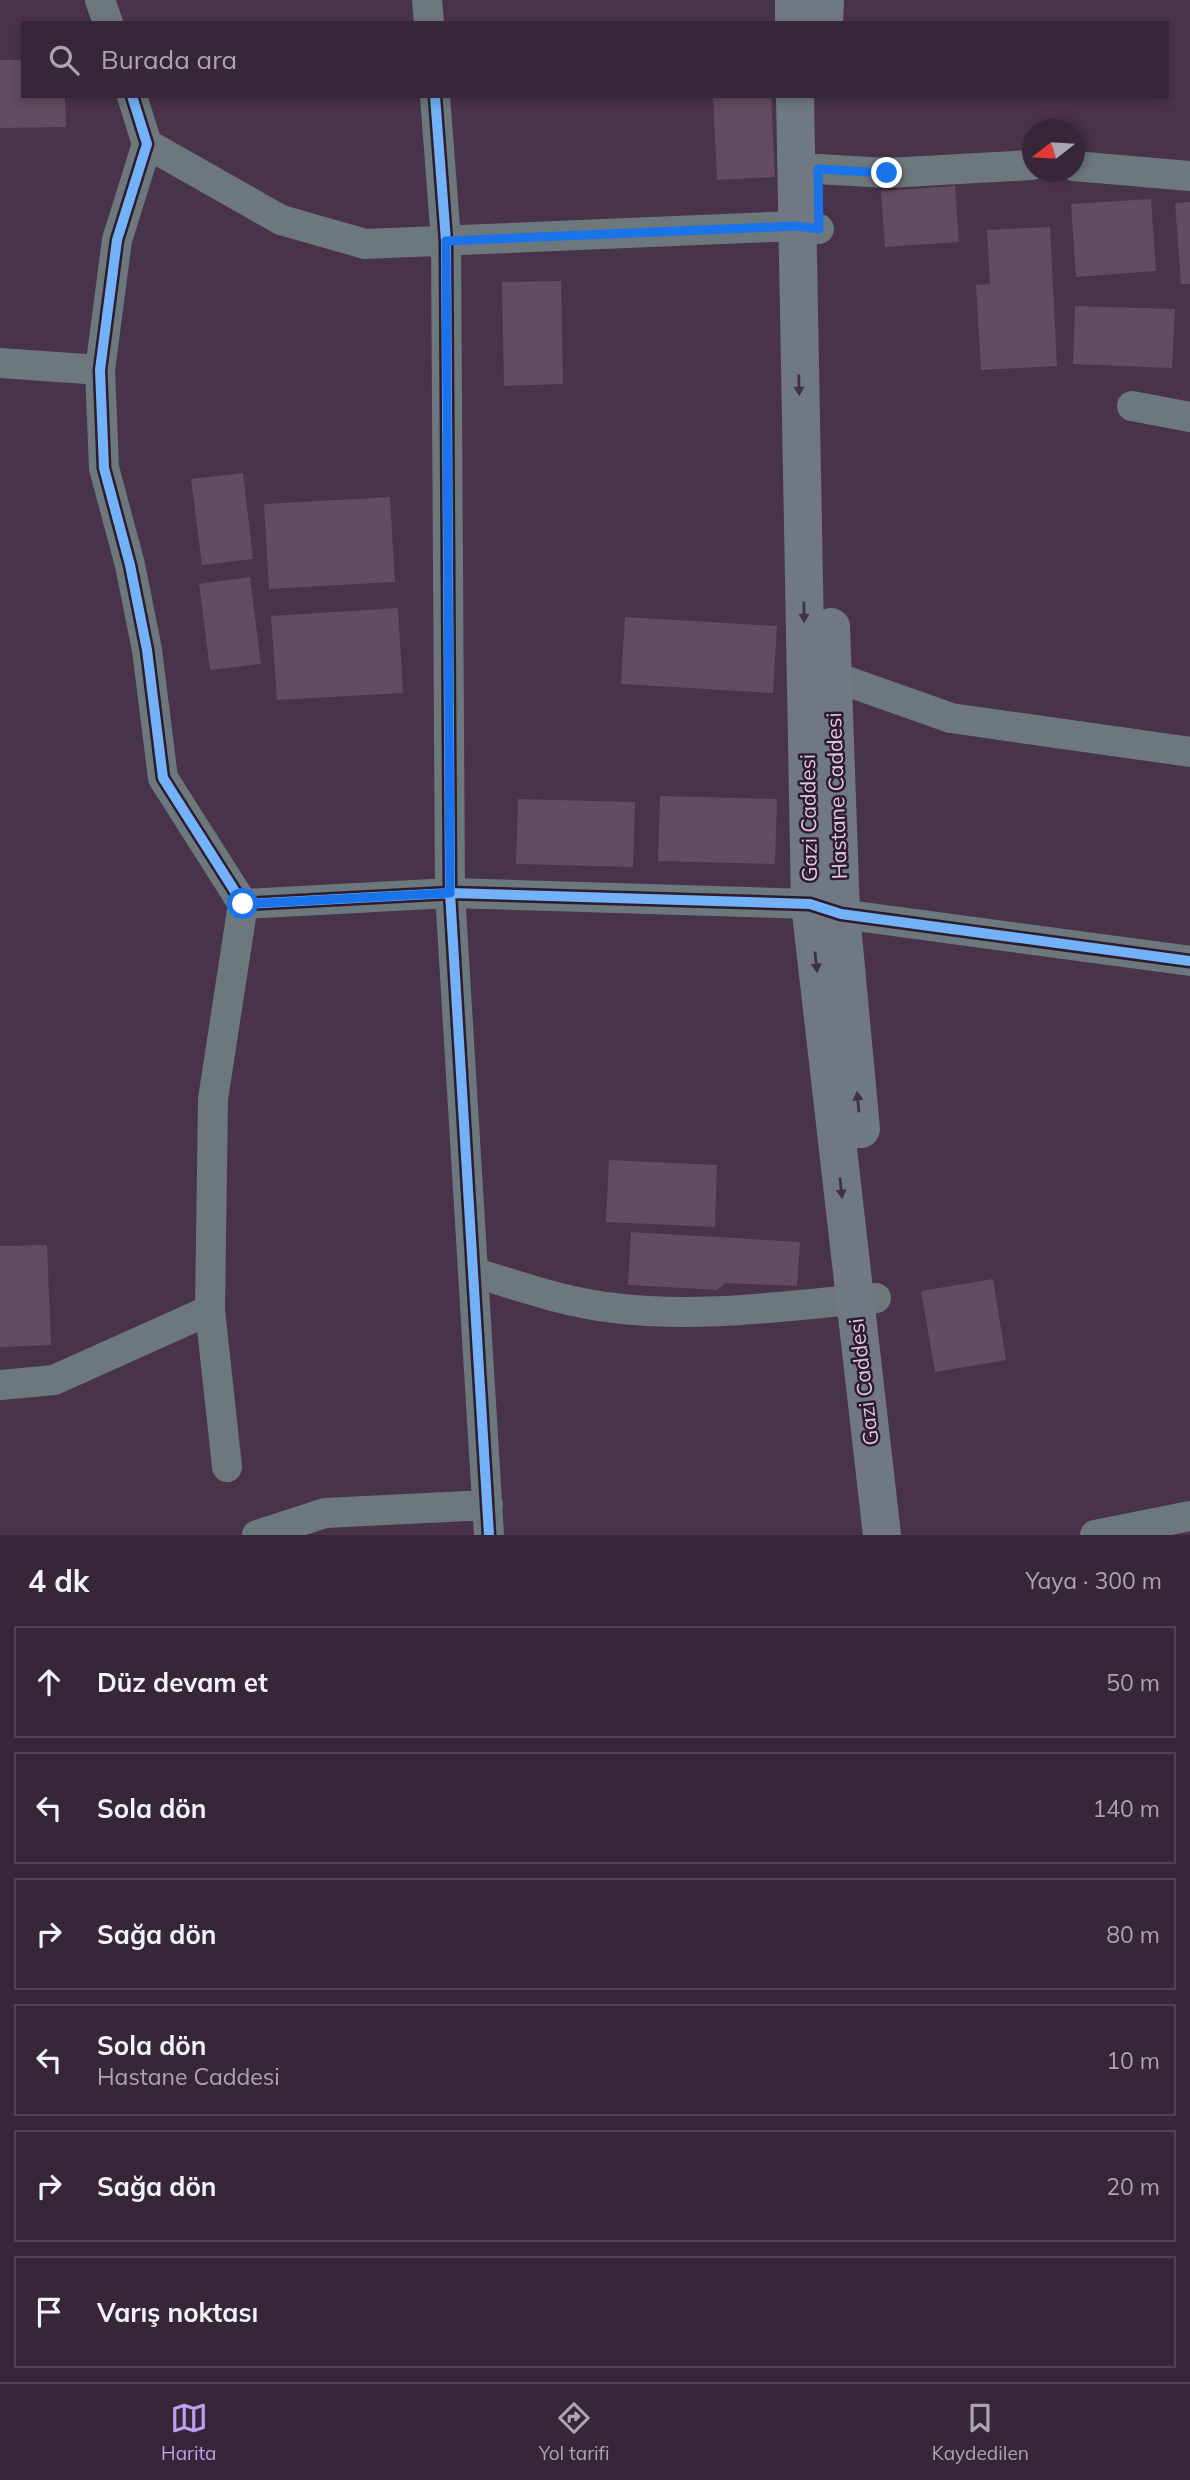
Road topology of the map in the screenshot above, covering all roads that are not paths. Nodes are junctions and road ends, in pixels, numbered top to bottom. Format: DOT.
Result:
graph roads {
  1 [pos="100,0"];
  2 [pos="427,0"];
  3 [pos="794,0"];
  4 [pos="825,0"];
  5 [pos="107,21"];
  6 [pos="429,21"];
  7 [pos="794,21"];
  8 [pos="824,21"];
  9 [pos="133,98"];
  10 [pos="435,98"];
  11 [pos="794,98"];
  12 [pos="821,98"];
  13 [pos="147,144"];
  14 [pos="1022,165"];
  15 [pos="1085,167"];
  16 [pos="818,169"];
  17 [pos="1190,176"];
  18 [pos="807,227"];
  19 [pos="446,241"];
  20 [pos="0,363"];
  21 [pos="100,370"];
  22 [pos="1132,406"];
  23 [pos="1190,417"];
  24 [pos="832,676"];
  25 [pos="1190,752"];
  26 [pos="450,893"];
  27 [pos="243,904"];
  28 [pos="825,909"];
  29 [pos="1190,961"];
  30 [pos="474,1272"];
  31 [pos="864,1299"];
  32 [pos="210,1310"];
  33 [pos="0,1385"];
  34 [pos="227,1467"];
  35 [pos="488,1505"];
  36 [pos="1190,1516"];
  37 [pos="257,1535"];
  38 [pos="489,1535"];
  39 [pos="881,1535"];
  40 [pos="904,1535"];
  41 [pos="1095,1535"];
  1 -- 5 [label="street"];
  2 -- 6 [label="street"];
  3 -- 7 [label="main road"];
  4 -- 8 [label="main road"];
  9 -- 13 [label="street"];
  10 -- 19 [label="street"];
  11 -- 18 [label="main road, Gazi Caddesi"];
  12 -- 16 [label="main road, Hastane Caddesi"];
  13 -- 19 [label="street"];
  13 -- 21 [label="street"];
  14 -- 16 [label="street"];
  15 -- 17 [label="street"];
  16 -- 18 [label="main road, Hastane Caddesi"];
  18 -- 19 [label="street"];
  18 -- 24 [label="main road, Hastane Caddesi"];
  18 -- 28 [label="main road, Gazi Caddesi, one-way"];
  19 -- 26 [label="street"];
  20 -- 21 [label="street"];
  21 -- 27 [label="street"];
  22 -- 23 [label="street"];
  24 -- 25 [label="street"];
  24 -- 28 [label="main road, Hastane Caddesi"];
  26 -- 27 [label="street"];
  26 -- 28 [label="street"];
  26 -- 30 [label="street"];
  27 -- 32 [label="street"];
  28 -- 29 [label="street"];
  28 -- 31 [label="main road, Hastane Caddesi"];
  30 -- 31 [label="street"];
  30 -- 35 [label="street"];
  31 -- 39 [label="main road, Gazi Caddesi"];
  31 -- 40 [label="main road, Hastane Caddesi"];
  32 -- 33 [label="street"];
  32 -- 34 [label="street"];
  35 -- 37 [label="street"];
  35 -- 38 [label="street"];
  36 -- 41 [label="street"];
}
